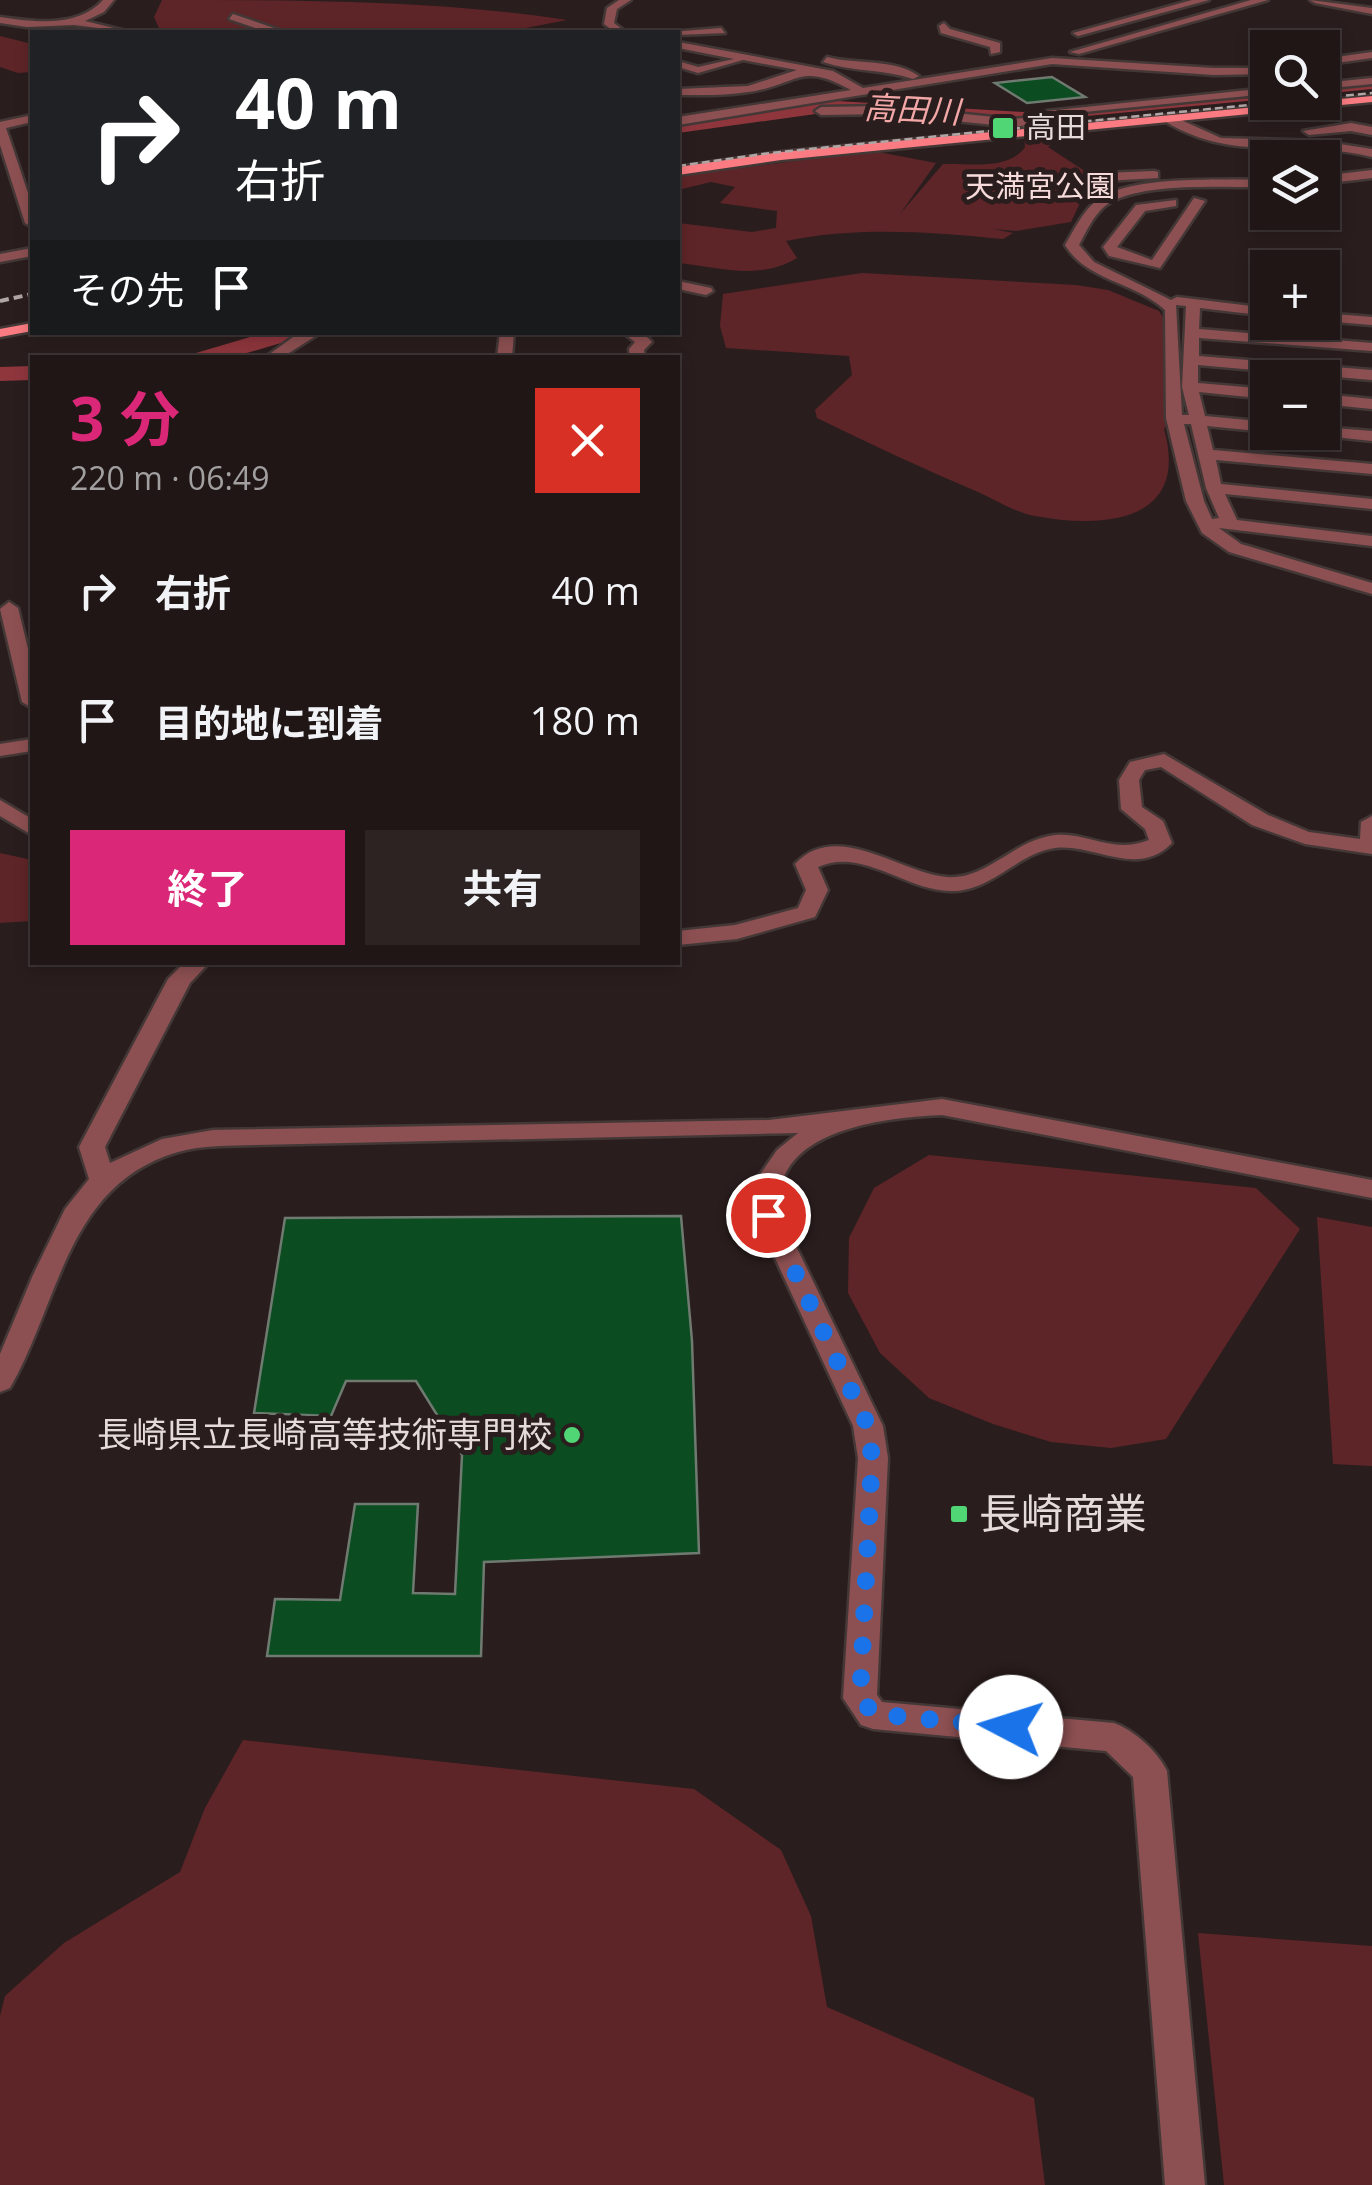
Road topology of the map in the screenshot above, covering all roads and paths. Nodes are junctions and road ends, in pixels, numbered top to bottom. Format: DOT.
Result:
graph roads {
  1 [pos="109,0"];
  2 [pos="626,0"];
  3 [pos="1204,0"];
  4 [pos="1263,0"];
  5 [pos="1315,0"];
  6 [pos="1364,7"];
  7 [pos="233,16"];
  8 [pos="0,20"];
  9 [pos="74,22"];
  10 [pos="944,26"];
  11 [pos="115,30"];
  12 [pos="271,30"];
  13 [pos="618,30"];
  14 [pos="720,31"];
  15 [pos="680,33"];
  16 [pos="1078,33"];
  17 [pos="680,34"];
  18 [pos="680,48"];
  19 [pos="680,48"];
  20 [pos="1015,50"];
  21 [pos="995,52"];
  22 [pos="1043,55"];
  23 [pos="1372,55"];
  24 [pos="884,59"];
  25 [pos="1340,59"];
  26 [pos="738,61"];
  27 [pos="966,61"];
  28 [pos="680,65"];
  29 [pos="895,68"];
  30 [pos="815,69"];
  31 [pos="1250,71"];
  32 [pos="1211,72"];
  33 [pos="922,79"];
  34 [pos="1372,81"];
  35 [pos="1340,84"];
  36 [pos="858,90"];
  37 [pos="680,92"];
  38 [pos="1246,93"];
  39 [pos="1250,93"];
  40 [pos="1372,99"];
  41 [pos="734,110"];
  42 [pos="680,111"];
  43 [pos="696,116"];
  44 [pos="771,116"];
  45 [pos="1170,119"];
  46 [pos="30,120"];
  47 [pos="680,120"];
  48 [pos="1,130"];
  49 [pos="1372,131"];
  50 [pos="680,132"];
  51 [pos="1204,140"];
  52 [pos="1372,141"];
  53 [pos="1355,148"];
  54 [pos="1372,153"];
  55 [pos="1372,164"];
  56 [pos="1340,165"];
  57 [pos="1250,170"];
  58 [pos="680,171"];
  59 [pos="1217,172"];
  60 [pos="1104,177"];
  61 [pos="1367,178"];
  62 [pos="1340,179"];
  63 [pos="1250,184"];
  64 [pos="1232,185"];
  65 [pos="1199,201"];
  66 [pos="30,217"];
  67 [pos="30,252"];
  68 [pos="0,258"];
  69 [pos="680,285"];
  70 [pos="706,291"];
  71 [pos="1163,298"];
  72 [pos="1193,306"];
  73 [pos="1250,311"];
  74 [pos="1340,318"];
  75 [pos="1372,321"];
  76 [pos="30,326"];
  77 [pos="0,333"];
  78 [pos="1194,333"];
  79 [pos="634,335"];
  80 [pos="1372,347"];
  81 [pos="637,355"];
  82 [pos="1193,360"];
  83 [pos="1372,375"];
  84 [pos="1190,387"];
  85 [pos="1250,392"];
  86 [pos="1340,401"];
  87 [pos="1372,404"];
  88 [pos="1174,418"];
  89 [pos="1199,420"];
  90 [pos="1250,424"];
  91 [pos="1340,433"];
  92 [pos="1372,436"];
  93 [pos="1206,454"];
  94 [pos="1372,469"];
  95 [pos="1214,488"];
  96 [pos="1372,504"];
  97 [pos="1202,520"];
  98 [pos="1231,525"];
  99 [pos="1372,541"];
  100 [pos="1372,588"];
  101 [pos="30,608"];
  102 [pos="4,609"];
  103 [pos="9,634"];
  104 [pos="30,696"];
  105 [pos="30,745"];
  106 [pos="0,750"];
  107 [pos="0,806"];
  108 [pos="1372,822"];
  109 [pos="30,828"];
  110 [pos="680,938"];
  111 [pos="195,965"];
  112 [pos="845,1120"];
  113 [pos="101,1178"];
  114 [pos="1372,1189"];
  115 [pos="0,1381"];
  116 [pos="1184,2185"];
  1 -- 9 [label="street"];
  2 -- 13 [label="street"];
  3 -- 16 [label="street"];
  4 -- 22 [label="street"];
  5 -- 6 [label="street"];
  7 -- 12 [label="street"];
  8 -- 9 [label="street"];
  9 -- 11 [label="street"];
  10 -- 21 [label="street"];
  14 -- 15 [label="street"];
  17 -- 30 [label="street"];
  18 -- 30 [label="street"];
  19 -- 26 [label="street"];
  20 -- 21 [label="street"];
  21 -- 27 [label="street"];
  22 -- 32 [label="street"];
  22 -- 33 [label="street"];
  23 -- 25 [label="street"];
  24 -- 29 [label="street"];
  26 -- 28 [label="street"];
  26 -- 30 [label="street"];
  29 -- 30 [label="street"];
  29 -- 33 [label="street"];
  30 -- 36 [label="street"];
  30 -- 37 [label="street"];
  31 -- 32 [label="street"];
  32 -- 38 [label="street"];
  33 -- 36 [label="street"];
  34 -- 35 [label="street"];
  36 -- 41 [label="street"];
  38 -- 39 [label="street"];
  38 -- 44 [label="street"];
  40 -- 45 [label="main road"];
  41 -- 43 [label="street"];
  41 -- 44 [label="street"];
  42 -- 43 [label="street"];
  43 -- 47 [label="street"];
  44 -- 50 [label="street"];
  45 -- 51 [label="street"];
  45 -- 58 [label="main road"];
  46 -- 48 [label="street"];
  48 -- 66 [label="street"];
  49 -- 51 [label="street"];
  51 -- 53 [label="street"];
  52 -- 53 [label="street"];
  53 -- 54 [label="street"];
  55 -- 56 [label="street"];
  57 -- 59 [label="street"];
  59 -- 60 [label="street"];
  59 -- 64 [label="street"];
  61 -- 62 [label="street"];
  63 -- 64 [label="street"];
  64 -- 65 [label="street"];
  64 -- 71 [label="street"];
  65 -- 65 [label="street"];
  67 -- 68 [label="street"];
  69 -- 70 [label="street"];
  71 -- 72 [label="street"];
  71 -- 88 [label="street"];
  72 -- 73 [label="street"];
  72 -- 78 [label="street"];
  74 -- 75 [label="street"];
  76 -- 77 [label="main road"];
  78 -- 80 [label="street"];
  78 -- 82 [label="street"];
  79 -- 81 [label="street"];
  82 -- 83 [label="street"];
  82 -- 84 [label="street"];
  84 -- 85 [label="street"];
  84 -- 89 [label="street"];
  86 -- 87 [label="street"];
  88 -- 89 [label="street"];
  88 -- 97 [label="street"];
  89 -- 90 [label="street"];
  89 -- 93 [label="street"];
  91 -- 92 [label="street"];
  93 -- 94 [label="street"];
  93 -- 95 [label="street"];
  95 -- 96 [label="street"];
  95 -- 98 [label="street"];
  97 -- 98 [label="street"];
  97 -- 100 [label="street"];
  98 -- 99 [label="street"];
  101 -- 102 [label="street"];
  102 -- 103 [label="street"];
  103 -- 104 [label="street"];
  105 -- 106 [label="street"];
  107 -- 109 [label="street"];
  108 -- 110 [label="street"];
  111 -- 113 [label="street"];
  112 -- 113 [label="street"];
  112 -- 114 [label="street"];
  112 -- 116 [label="street"];
  113 -- 115 [label="street"];
}
